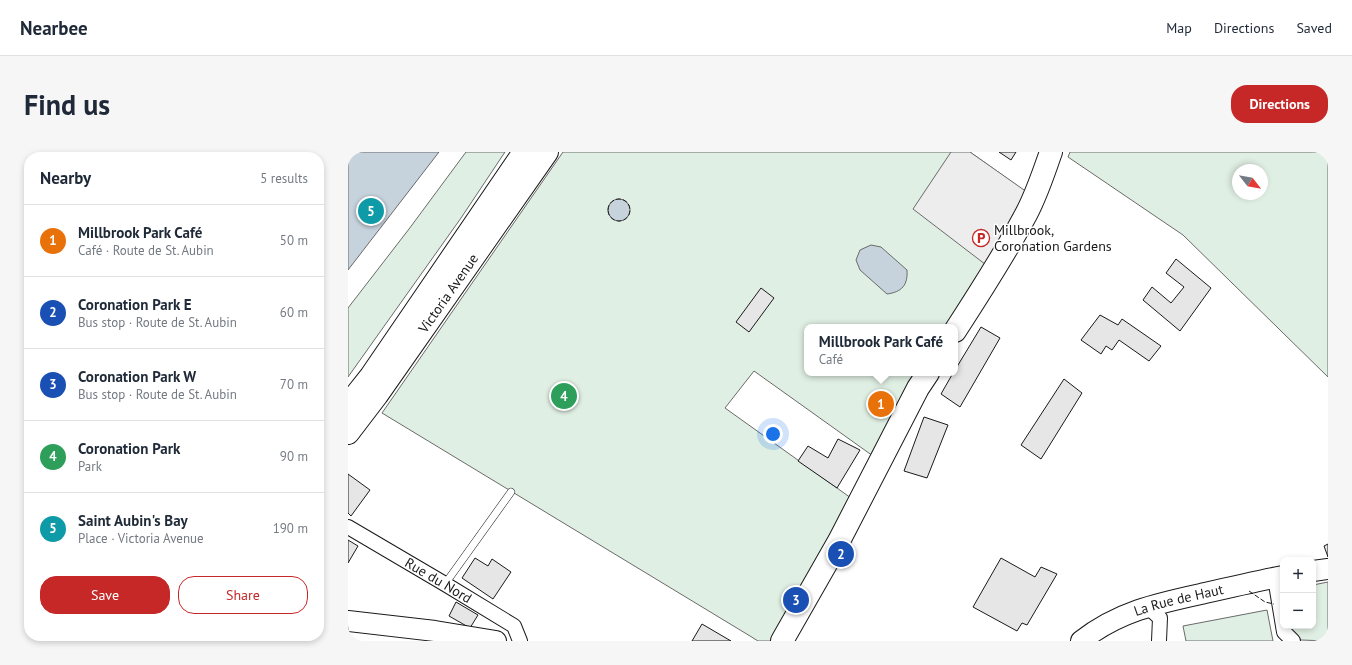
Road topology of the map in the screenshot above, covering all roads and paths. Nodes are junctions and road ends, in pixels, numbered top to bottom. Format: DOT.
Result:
graph roads {
  1 [pos="524,152"];
  2 [pos="547,152"];
  3 [pos="1051,152"];
  4 [pos="958,326"];
  5 [pos="926,376"];
  6 [pos="348,405"];
  7 [pos="348,433"];
  8 [pos="511,492"];
  9 [pos="348,527"];
  10 [pos="1328,569"];
  11 [pos="1316,571"];
  12 [pos="1279,577"];
  13 [pos="445,584"];
  14 [pos="1148,607"];
  15 [pos="348,622"];
  16 [pos="496,641"];
  17 [pos="520,641"];
  18 [pos="782,641"];
  19 [pos="1081,641"];
  20 [pos="1159,641"];
  21 [pos="1293,641"];
  1 -- 6 [label="main road, Victoria Avenue"];
  2 -- 7 [label="main road, Victoria Avenue"];
  3 -- 4 [label="main road"];
  5 -- 18 [label="main road"];
  8 -- 13 [label="lane"];
  9 -- 13 [label="street, Rue du Nord"];
  10 -- 11 [label="main road"];
  12 -- 14 [label="main road, La Rue de Haut"];
  12 -- 21 [label="street"];
  13 -- 17 [label="street, Rue du Nord"];
  14 -- 19 [label="main road, La Rue de Haut"];
  14 -- 20 [label="street"];
  15 -- 16 [label="main road"];
}
